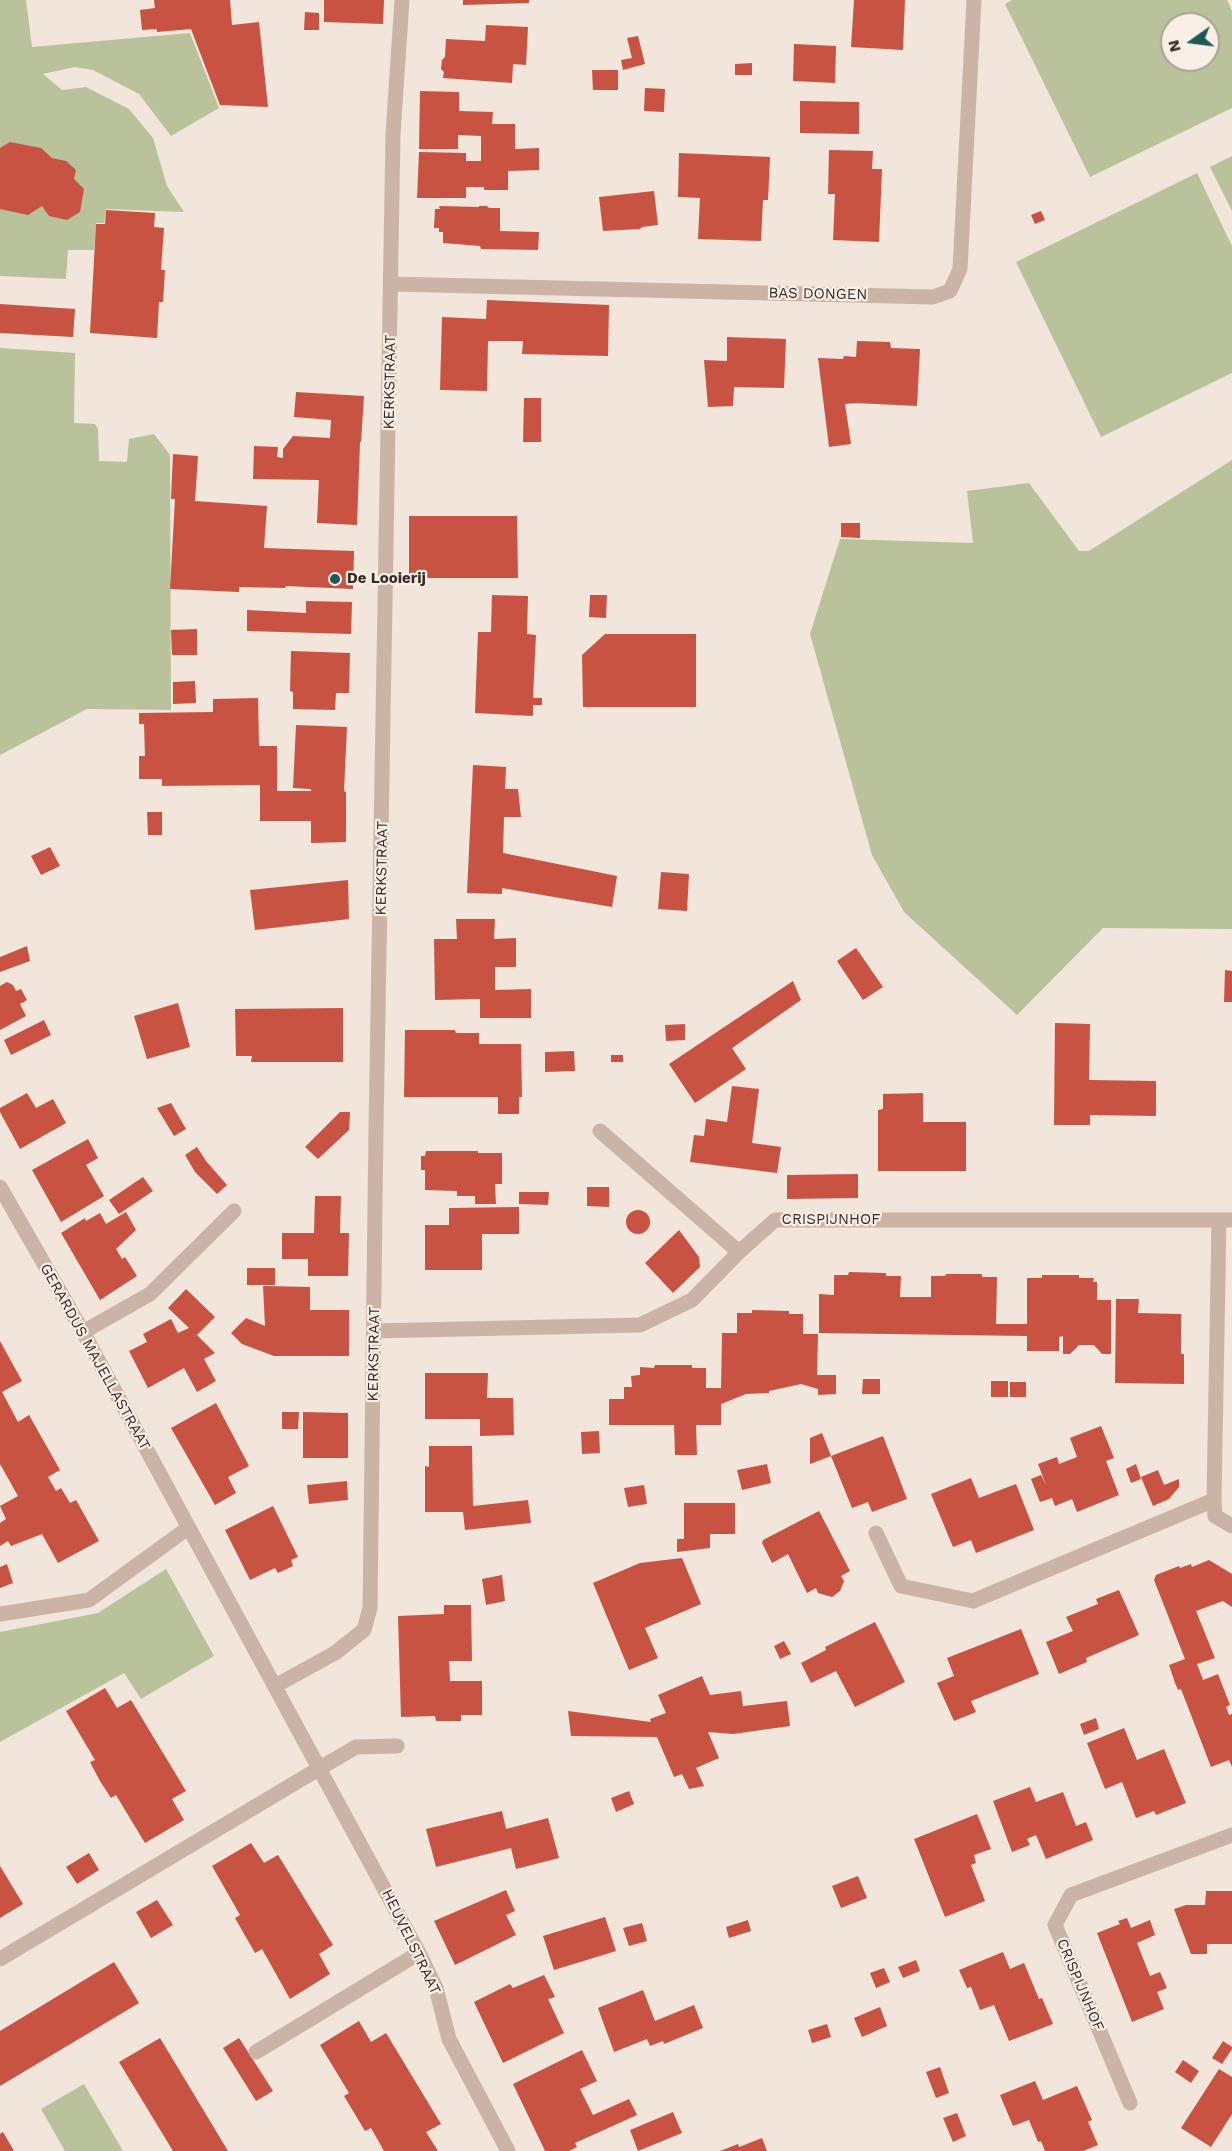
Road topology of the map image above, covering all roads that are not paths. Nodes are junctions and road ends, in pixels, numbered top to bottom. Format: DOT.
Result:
graph roads {
  1 [pos="402,0"];
  2 [pos="974,0"];
  3 [pos="392,284"];
  4 [pos="600,1131"];
  5 [pos="0,1187"];
  6 [pos="234,1211"];
  7 [pos="1225,1220"];
  8 [pos="739,1252"];
  9 [pos="374,1331"];
  10 [pos="83,1332"];
  11 [pos="1214,1500"];
  12 [pos="1232,1526"];
  13 [pos="189,1528"];
  14 [pos="876,1533"];
  15 [pos="0,1614"];
  16 [pos="275,1686"];
  17 [pos="397,1746"];
  18 [pos="321,1768"];
  19 [pos="1232,1835"];
  20 [pos="419,1953"];
  21 [pos="0,1959"];
  22 [pos="256,2052"];
  23 [pos="1130,2103"];
  24 [pos="508,2151"];
  1 -- 3 [label="street, KERKSTRAAT"];
  2 -- 3 [label="street, BAS DONGEN"];
  3 -- 9 [label="street, KERKSTRAAT"];
  4 -- 8 [label="street"];
  5 -- 10 [label="street, GERARDUS MAJELLASTRAAT"];
  6 -- 10 [label="street"];
  7 -- 8 [label="street, CRISPIJNHOF"];
  7 -- 11 [label="street, CRISPIJNHOF"];
  8 -- 9 [label="street, CRISPIJNHOF"];
  9 -- 16 [label="street, KERKSTRAAT"];
  10 -- 13 [label="street, GERARDUS MAJELLASTRAAT"];
  11 -- 12 [label="street"];
  11 -- 14 [label="street"];
  13 -- 15 [label="street"];
  13 -- 16 [label="street, HEUVELSTRAAT"];
  16 -- 18 [label="street, HEUVELSTRAAT"];
  17 -- 18 [label="street"];
  18 -- 20 [label="street, HEUVELSTRAAT"];
  18 -- 21 [label="street"];
  19 -- 23 [label="street, CRISPIJNHOF"];
  20 -- 22 [label="street"];
  20 -- 24 [label="street, HEUVELSTRAAT"];
}
